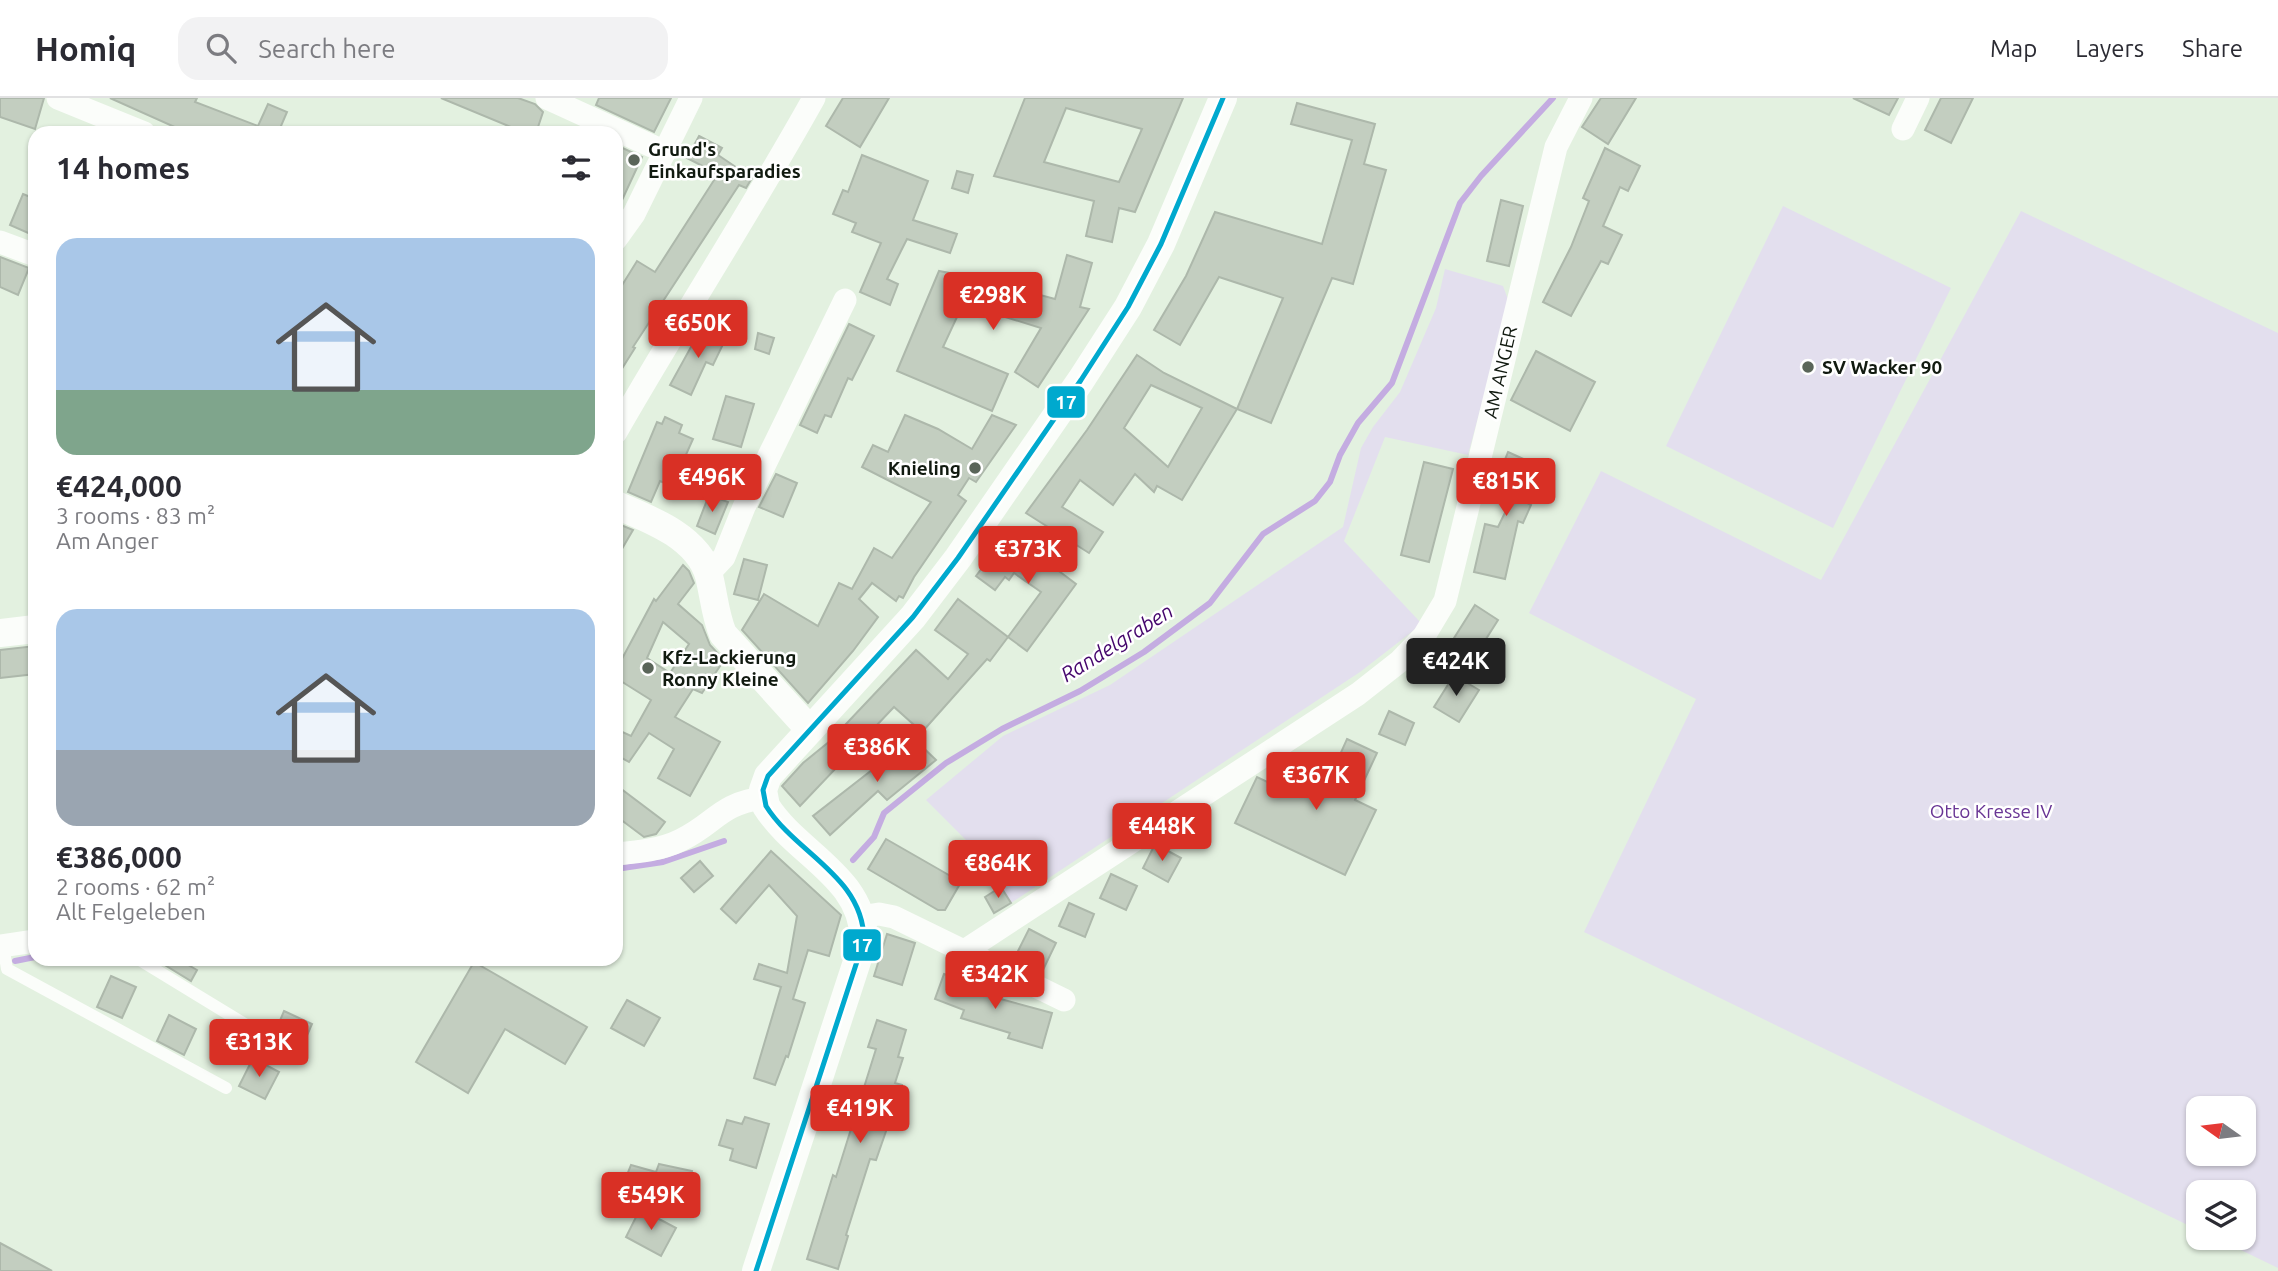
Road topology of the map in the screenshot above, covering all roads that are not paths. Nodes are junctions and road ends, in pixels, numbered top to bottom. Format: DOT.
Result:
graph roads {
  1 [pos="58,98"];
  2 [pos="547,98"];
  3 [pos="691,98"];
  4 [pos="814,98"];
  5 [pos="1223,98"];
  6 [pos="1581,98"];
  7 [pos="1918,98"];
  8 [pos="127,126"];
  9 [pos="608,126"];
  10 [pos="1903,129"];
  11 [pos="623,133"];
  12 [pos="665,152"];
  13 [pos="623,229"];
  14 [pos="0,242"];
  15 [pos="28,252"];
  16 [pos="845,300"];
  17 [pos="623,420"];
  18 [pos="623,508"];
  19 [pos="708,574"];
  20 [pos="28,630"];
  21 [pos="0,633"];
  22 [pos="810,730"];
  23 [pos="763,798"];
  24 [pos="623,853"];
  25 [pos="861,917"];
  26 [pos="28,942"];
  27 [pos="2,946"];
  28 [pos="966,950"];
  29 [pos="149,966"];
  30 [pos="1065,1000"];
  31 [pos="266,1037"];
  32 [pos="226,1088"];
  33 [pos="756,1271"];
  1 -- 8 [label="street"];
  2 -- 9 [label="street"];
  3 -- 12 [label="street"];
  4 -- 17 [label="street"];
  5 -- 22 [label="street"];
  6 -- 28 [label="street, AM ANGER"];
  7 -- 10 [label="street"];
  11 -- 12 [label="street"];
  12 -- 13 [label="street"];
  14 -- 15 [label="street"];
  16 -- 19 [label="street"];
  18 -- 19 [label="street"];
  19 -- 22 [label="street"];
  20 -- 21 [label="street"];
  22 -- 23 [label="street"];
  23 -- 24 [label="street"];
  23 -- 25 [label="street"];
  25 -- 28 [label="street"];
  25 -- 33 [label="street"];
  26 -- 27 [label="street"];
  27 -- 32 [label="lane"];
  28 -- 30 [label="street"];
  29 -- 31 [label="lane"];
}
